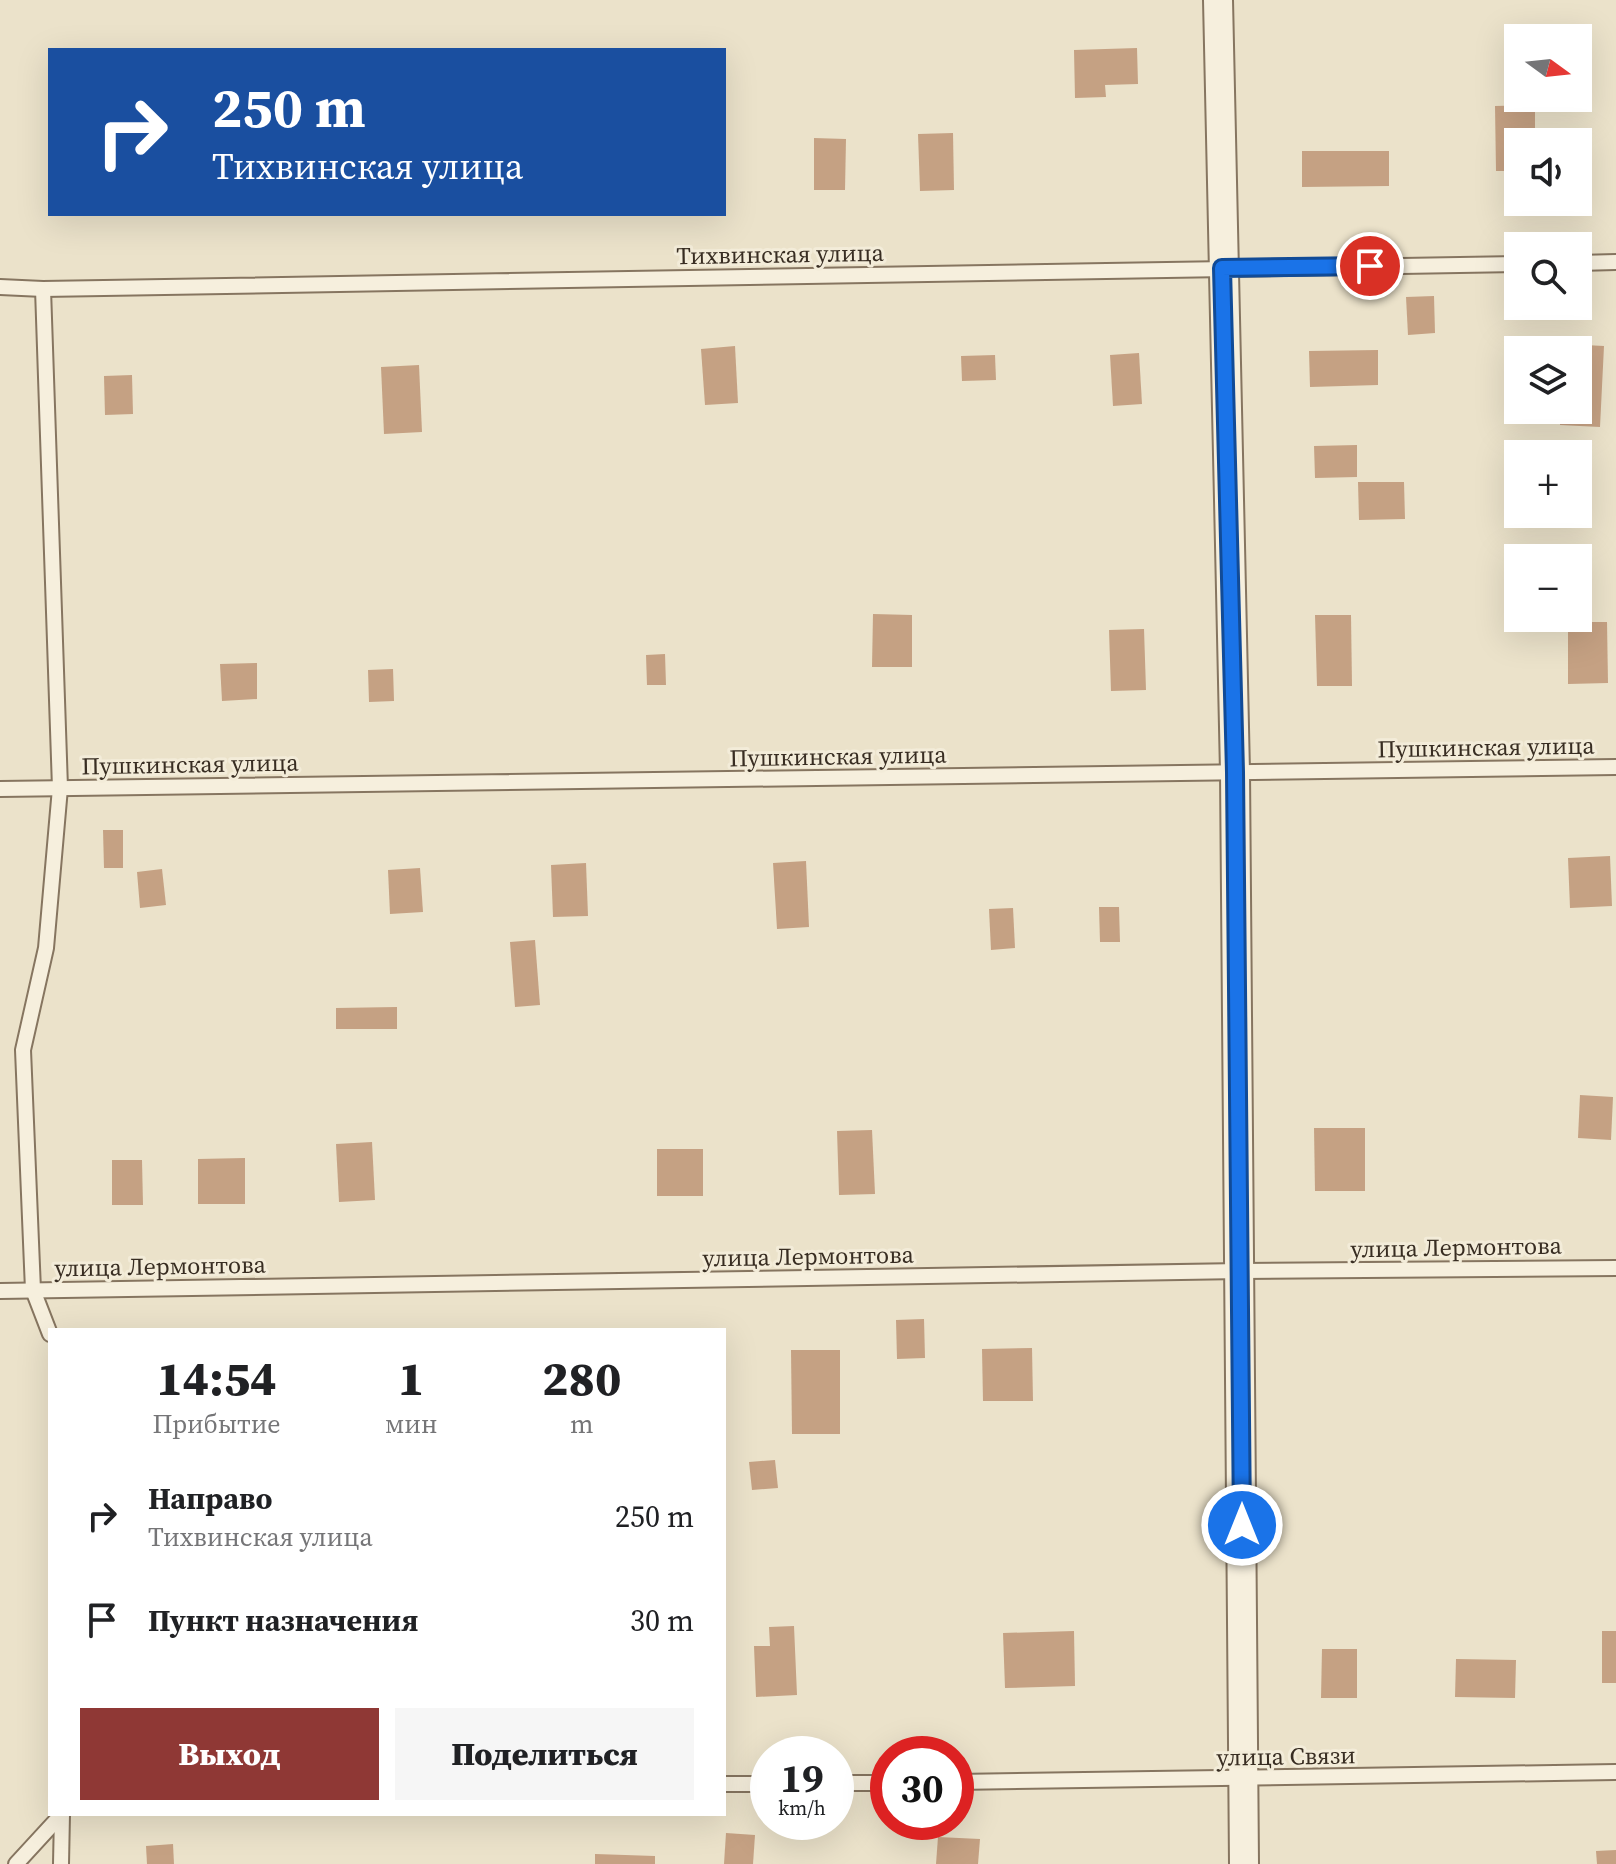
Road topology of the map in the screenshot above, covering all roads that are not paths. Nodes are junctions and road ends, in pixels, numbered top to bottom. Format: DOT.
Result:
graph roads {
  1 [pos="1218,0"];
  2 [pos="1616,262"];
  3 [pos="1592,263"];
  4 [pos="1504,264"];
  5 [pos="1222,268"];
  6 [pos="0,287"];
  7 [pos="43,289"];
  8 [pos="1616,767"];
  9 [pos="1235,772"];
  10 [pos="60,788"];
  11 [pos="0,789"];
  12 [pos="1616,1268"];
  13 [pos="1241,1271"];
  14 [pos="33,1290"];
  15 [pos="0,1291"];
  16 [pos="48,1329"];
  17 [pos="1616,1772"];
  18 [pos="1244,1779"];
  19 [pos="974,1782"];
  20 [pos="726,1784"];
  21 [pos="750,1784"];
  22 [pos="60,1816"];
  23 [pos="62,1816"];
  24 [pos="16,1864"];
  25 [pos="61,1864"];
  26 [pos="1244,1864"];
  1 -- 5 [label="street"];
  2 -- 3 [label="lane"];
  4 -- 5 [label="lane, Тихвинская улица"];
  5 -- 7 [label="lane, Тихвинская улица"];
  5 -- 9 [label="street"];
  6 -- 7 [label="lane, Тихвинская улица"];
  7 -- 10 [label="lane"];
  8 -- 9 [label="lane, Пушкинская улица"];
  9 -- 10 [label="lane, Пушкинская улица"];
  9 -- 13 [label="street"];
  10 -- 11 [label="lane, Пушкинская улица"];
  10 -- 14 [label="lane"];
  12 -- 13 [label="lane, улица Лермонтова"];
  13 -- 14 [label="lane, улица Лермонтова"];
  13 -- 18 [label="street"];
  14 -- 15 [label="lane, улица Лермонтова"];
  14 -- 16 [label="lane"];
  17 -- 18 [label="lane, улица Связи"];
  18 -- 19 [label="lane, улица Связи"];
  18 -- 26 [label="street"];
  20 -- 21 [label="lane"];
  22 -- 24 [label="lane"];
  23 -- 25 [label="lane"];
}
